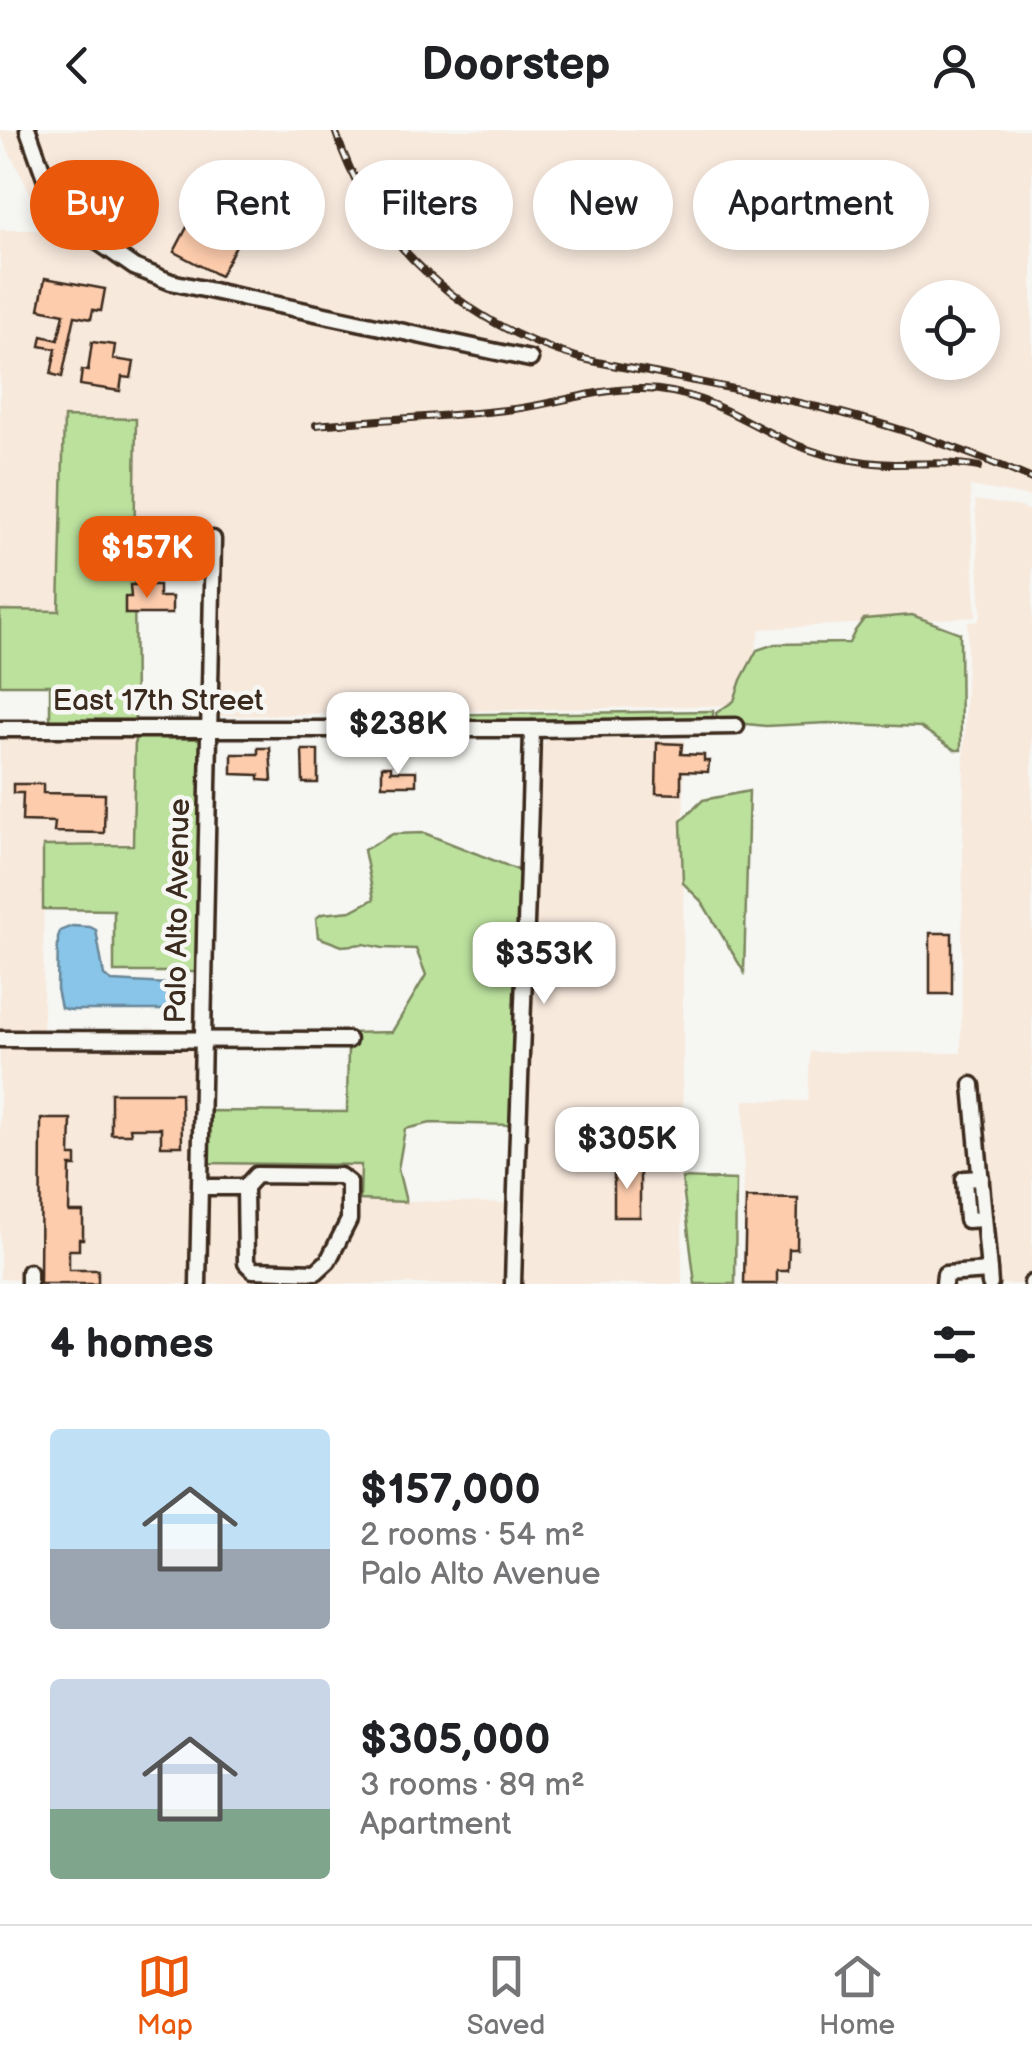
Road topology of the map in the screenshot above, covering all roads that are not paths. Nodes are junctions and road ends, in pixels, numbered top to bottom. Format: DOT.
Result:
graph roads {
  1 [pos="28,130"];
  2 [pos="530,359"];
  3 [pos="213,539"];
  4 [pos="736,726"];
  5 [pos="0,728"];
  6 [pos="208,728"];
  7 [pos="532,729"];
  8 [pos="204,1038"];
  9 [pos="0,1039"];
  10 [pos="348,1040"];
  11 [pos="972,1086"];
  12 [pos="201,1187"];
  13 [pos="245,1187"];
  14 [pos="989,1278"];
  15 [pos="198,1284"];
  16 [pos="513,1284"];
  17 [pos="944,1284"];
  1 -- 2 [label="street"];
  3 -- 6 [label="street, Palo Alto Avenue"];
  4 -- 7 [label="street, East 17th Street"];
  5 -- 6 [label="street, East 17th Street"];
  6 -- 7 [label="street, East 17th Street"];
  6 -- 8 [label="street, Palo Alto Avenue"];
  7 -- 16 [label="street"];
  8 -- 9 [label="street"];
  8 -- 10 [label="street"];
  8 -- 12 [label="street, Palo Alto Avenue"];
  11 -- 14 [label="street"];
  12 -- 13 [label="street"];
  12 -- 15 [label="street, Palo Alto Avenue"];
  13 -- 13 [label="street"];
  14 -- 17 [label="street"];
}
